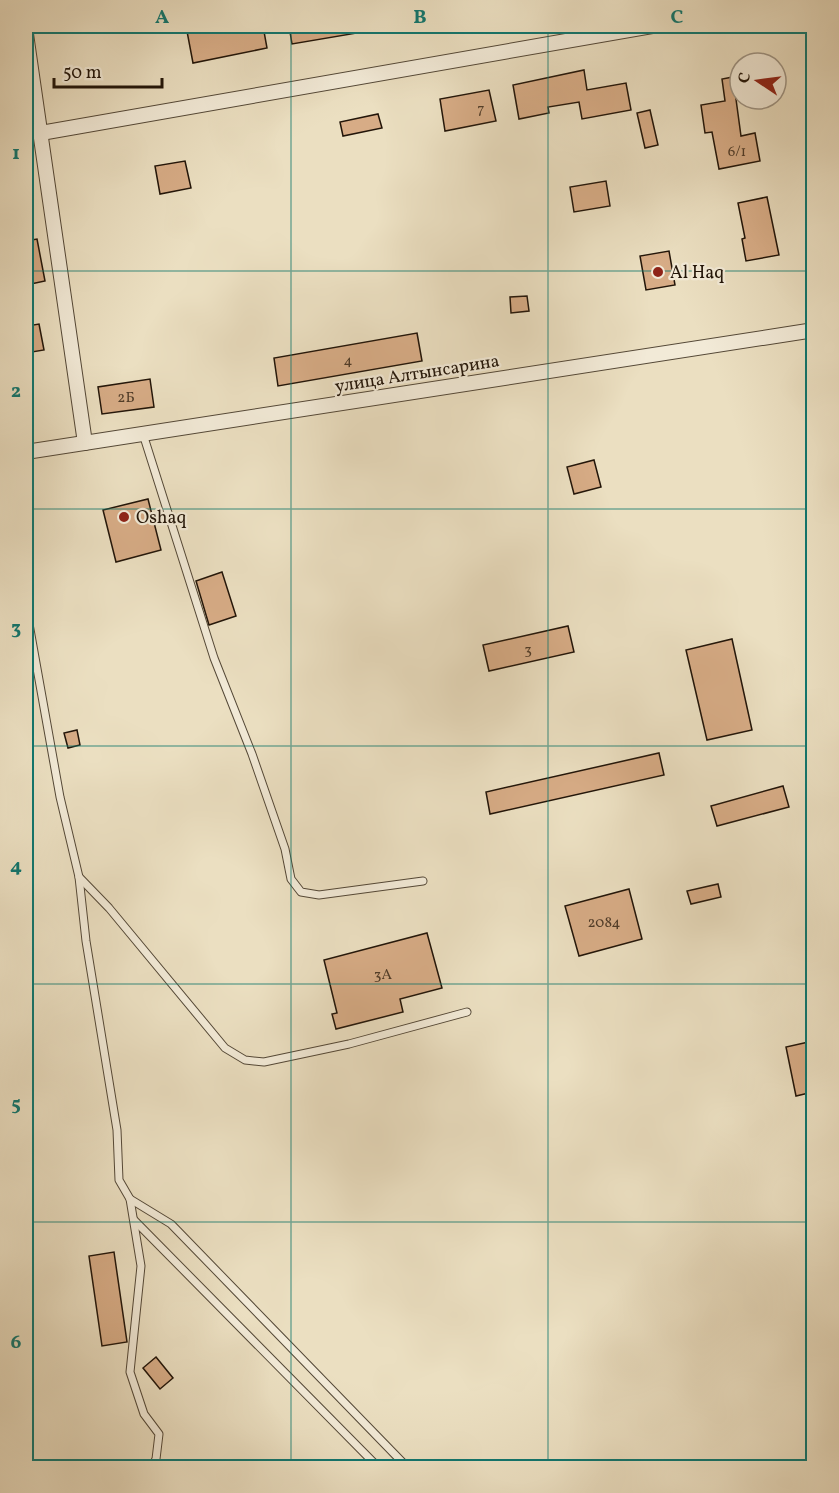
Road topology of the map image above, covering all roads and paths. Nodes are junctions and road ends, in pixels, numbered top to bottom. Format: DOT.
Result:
graph roads {
  1 [pos="652,26"];
  2 [pos="577,32"];
  3 [pos="26,34"];
  4 [pos="41,133"];
  5 [pos="813,330"];
  6 [pos="143,434"];
  7 [pos="85,443"];
  8 [pos="26,452"];
  9 [pos="26,608"];
  10 [pos="79,877"];
  11 [pos="423,881"];
  12 [pos="467,1012"];
  13 [pos="130,1199"];
  14 [pos="134,1219"];
  15 [pos="151,1467"];
  16 [pos="379,1467"];
  17 [pos="408,1467"];
  1 -- 2 [label="street"];
  2 -- 4 [label="street"];
  3 -- 4 [label="street"];
  4 -- 7 [label="street"];
  5 -- 6 [label="street, улица Алтынсарина"];
  6 -- 7 [label="street, улица Алтынсарина"];
  6 -- 11 [label="lane"];
  7 -- 8 [label="street, улица Алтынсарина"];
  9 -- 10 [label="lane"];
  10 -- 12 [label="lane"];
  10 -- 13 [label="lane"];
  13 -- 14 [label="lane"];
  13 -- 17 [label="lane"];
  14 -- 15 [label="lane"];
  14 -- 16 [label="lane"];
}
